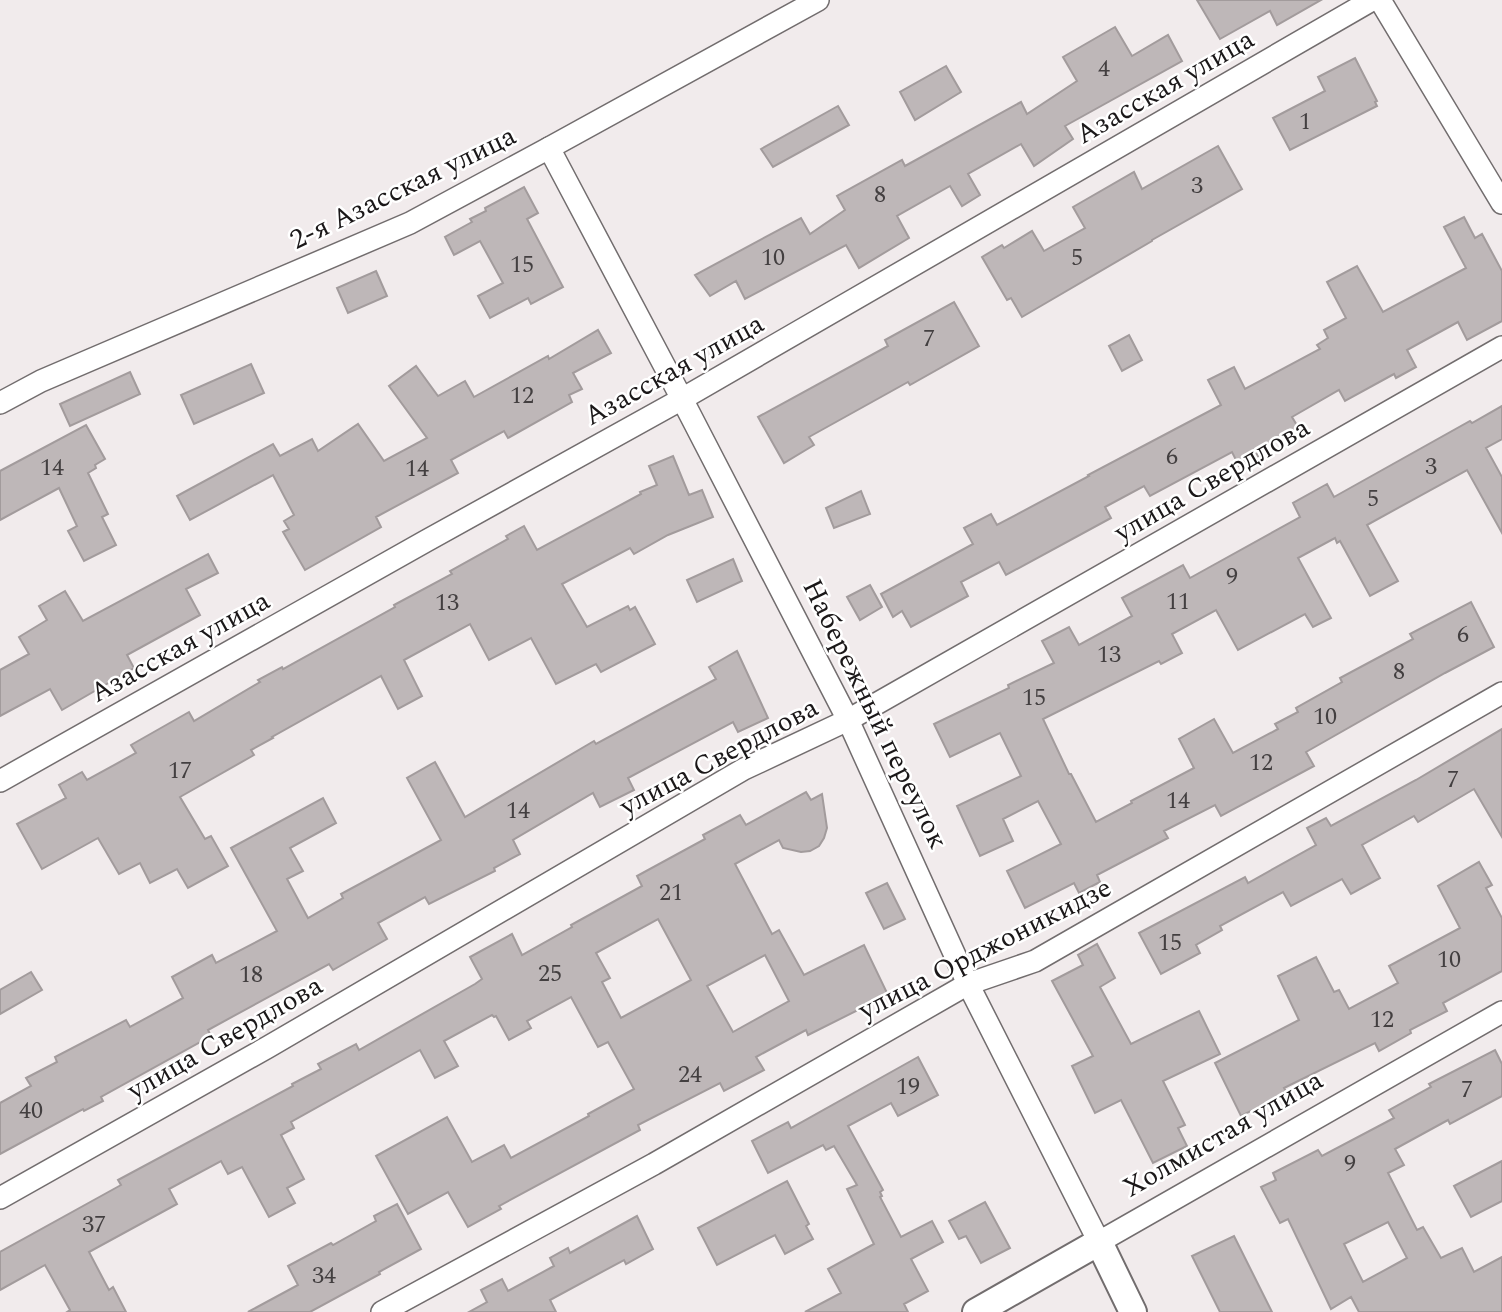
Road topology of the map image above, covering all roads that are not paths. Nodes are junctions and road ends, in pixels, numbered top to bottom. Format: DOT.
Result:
graph roads {
  1 [pos="818,0"];
  2 [pos="1372,0"];
  3 [pos="1380,0"];
  4 [pos="549,148"];
  5 [pos="1502,203"];
  6 [pos="1502,347"];
  7 [pos="682,399"];
  8 [pos="0,403"];
  9 [pos="1502,693"];
  10 [pos="848,720"];
  11 [pos="0,781"];
  12 [pos="968,984"];
  13 [pos="1502,1012"];
  14 [pos="0,1198"];
  15 [pos="1099,1242"];
  16 [pos="382,1312"];
  17 [pos="976,1312"];
  18 [pos="1133,1312"];
  1 -- 4 [label="street, 2-я Азасская улица"];
  2 -- 7 [label="street, Азасская улица"];
  3 -- 5 [label="street"];
  4 -- 7 [label="street, Набережный переулок"];
  4 -- 8 [label="street, 2-я Азасская улица"];
  6 -- 10 [label="street, улица Свердлова"];
  7 -- 10 [label="street, Набережный переулок"];
  7 -- 11 [label="street, Азасская улица"];
  9 -- 12 [label="street, улица Орджоникидзе"];
  10 -- 12 [label="street, Набережный переулок"];
  10 -- 14 [label="street, улица Свердлова"];
  12 -- 15 [label="street, Набережный переулок"];
  12 -- 16 [label="street, улица Орджоникидзе"];
  13 -- 15 [label="street, Холмистая улица"];
  15 -- 17 [label="street, Холмистая улица"];
  15 -- 18 [label="street, Набережный переулок"];
}
